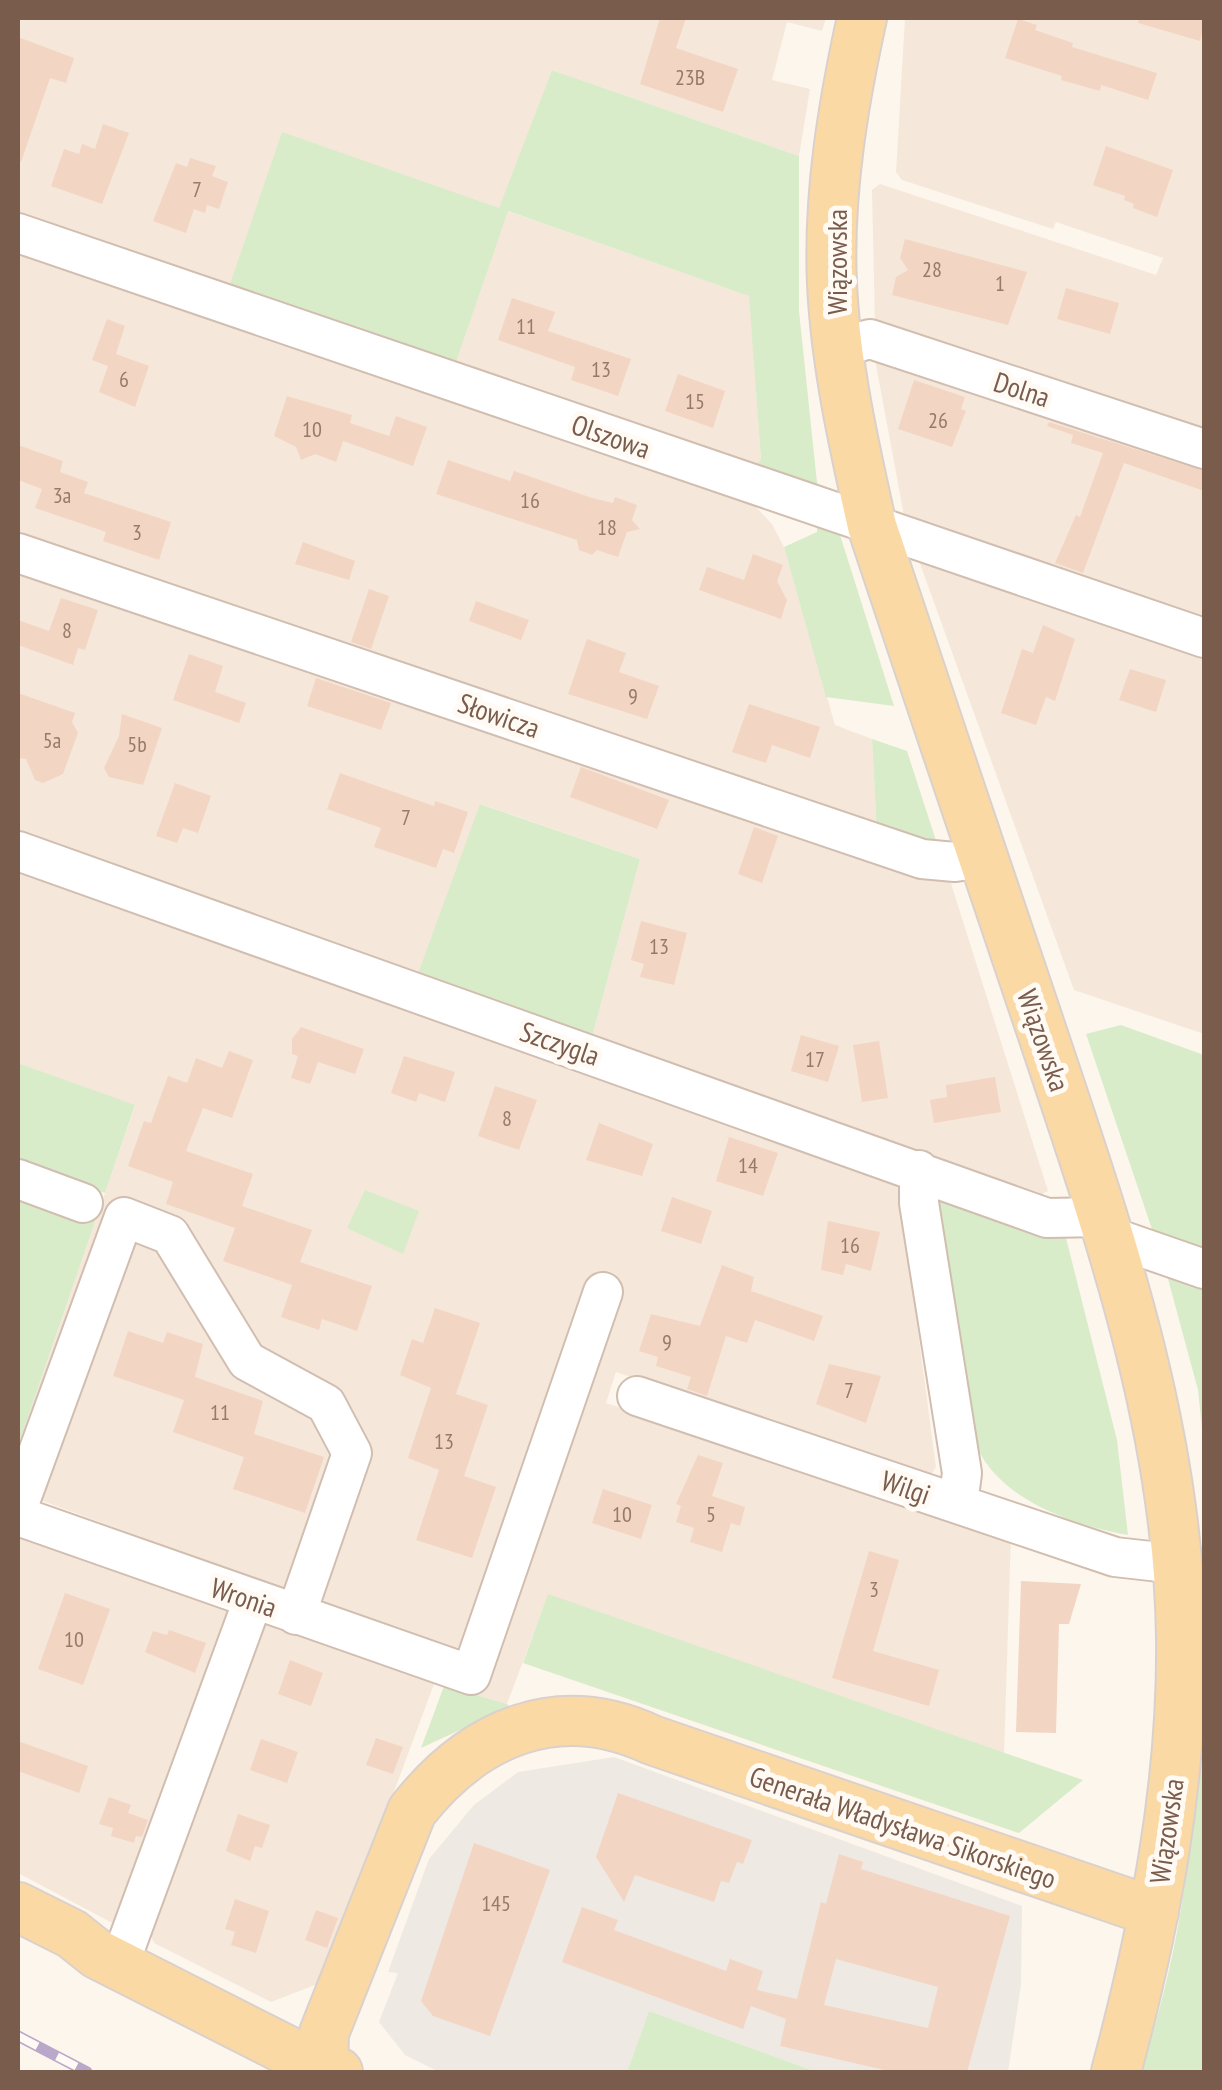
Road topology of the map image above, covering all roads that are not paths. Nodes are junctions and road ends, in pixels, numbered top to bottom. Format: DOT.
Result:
graph roads {
  1 [pos="862,18"];
  2 [pos="18,233"];
  3 [pos="838,348"];
  4 [pos="1204,449"];
  5 [pos="872,526"];
  6 [pos="18,553"];
  7 [pos="1204,638"];
  8 [pos="18,851"];
  9 [pos="983,858"];
  10 [pos="919,1170"];
  11 [pos="18,1179"];
  12 [pos="83,1203"];
  13 [pos="1108,1227"];
  14 [pos="1204,1269"];
  15 [pos="602,1292"];
  16 [pos="637,1396"];
  17 [pos="958,1504"];
  18 [pos="18,1507"];
  19 [pos="18,1516"];
  20 [pos="1177,1564"];
  21 [pos="253,1600"];
  22 [pos="296,1615"];
  23 [pos="18,1907"];
  24 [pos="1154,1912"];
  25 [pos="18,1932"];
  26 [pos="108,1960"];
  27 [pos="328,2071"];
  28 [pos="1116,2072"];
  1 -- 3 [label="main road, Wiązowska"];
  2 -- 5 [label="street, Olszowa"];
  3 -- 4 [label="street, Dolna"];
  3 -- 5 [label="main road, Wiązowska"];
  5 -- 7 [label="street, Olszowa"];
  5 -- 9 [label="main road, Wiązowska"];
  6 -- 9 [label="street, Słowicza"];
  8 -- 10 [label="street, Szczygla"];
  9 -- 13 [label="main road, Wiązowska"];
  10 -- 13 [label="street, Szczygla"];
  10 -- 17 [label="street"];
  11 -- 12 [label="street"];
  13 -- 14 [label="street, Szczygla"];
  13 -- 20 [label="main road, Wiązowska"];
  15 -- 22 [label="street, Wronia"];
  16 -- 17 [label="street, Wilgi"];
  17 -- 20 [label="street, Wilgi"];
  18 -- 22 [label="street"];
  19 -- 21 [label="street, Wronia"];
  20 -- 24 [label="main road, Wiązowska"];
  21 -- 22 [label="street, Wronia"];
  21 -- 26 [label="street"];
  23 -- 26 [label="main road, Generała Władysława Sikorskiego"];
  24 -- 27 [label="main road, Generała Władysława Sikorskiego"];
  24 -- 28 [label="main road, Wiązowska"];
  25 -- 26 [label="main road, Generała Władysława Sikorskiego"];
  26 -- 27 [label="main road, Generała Władysława Sikorskiego"];
}
